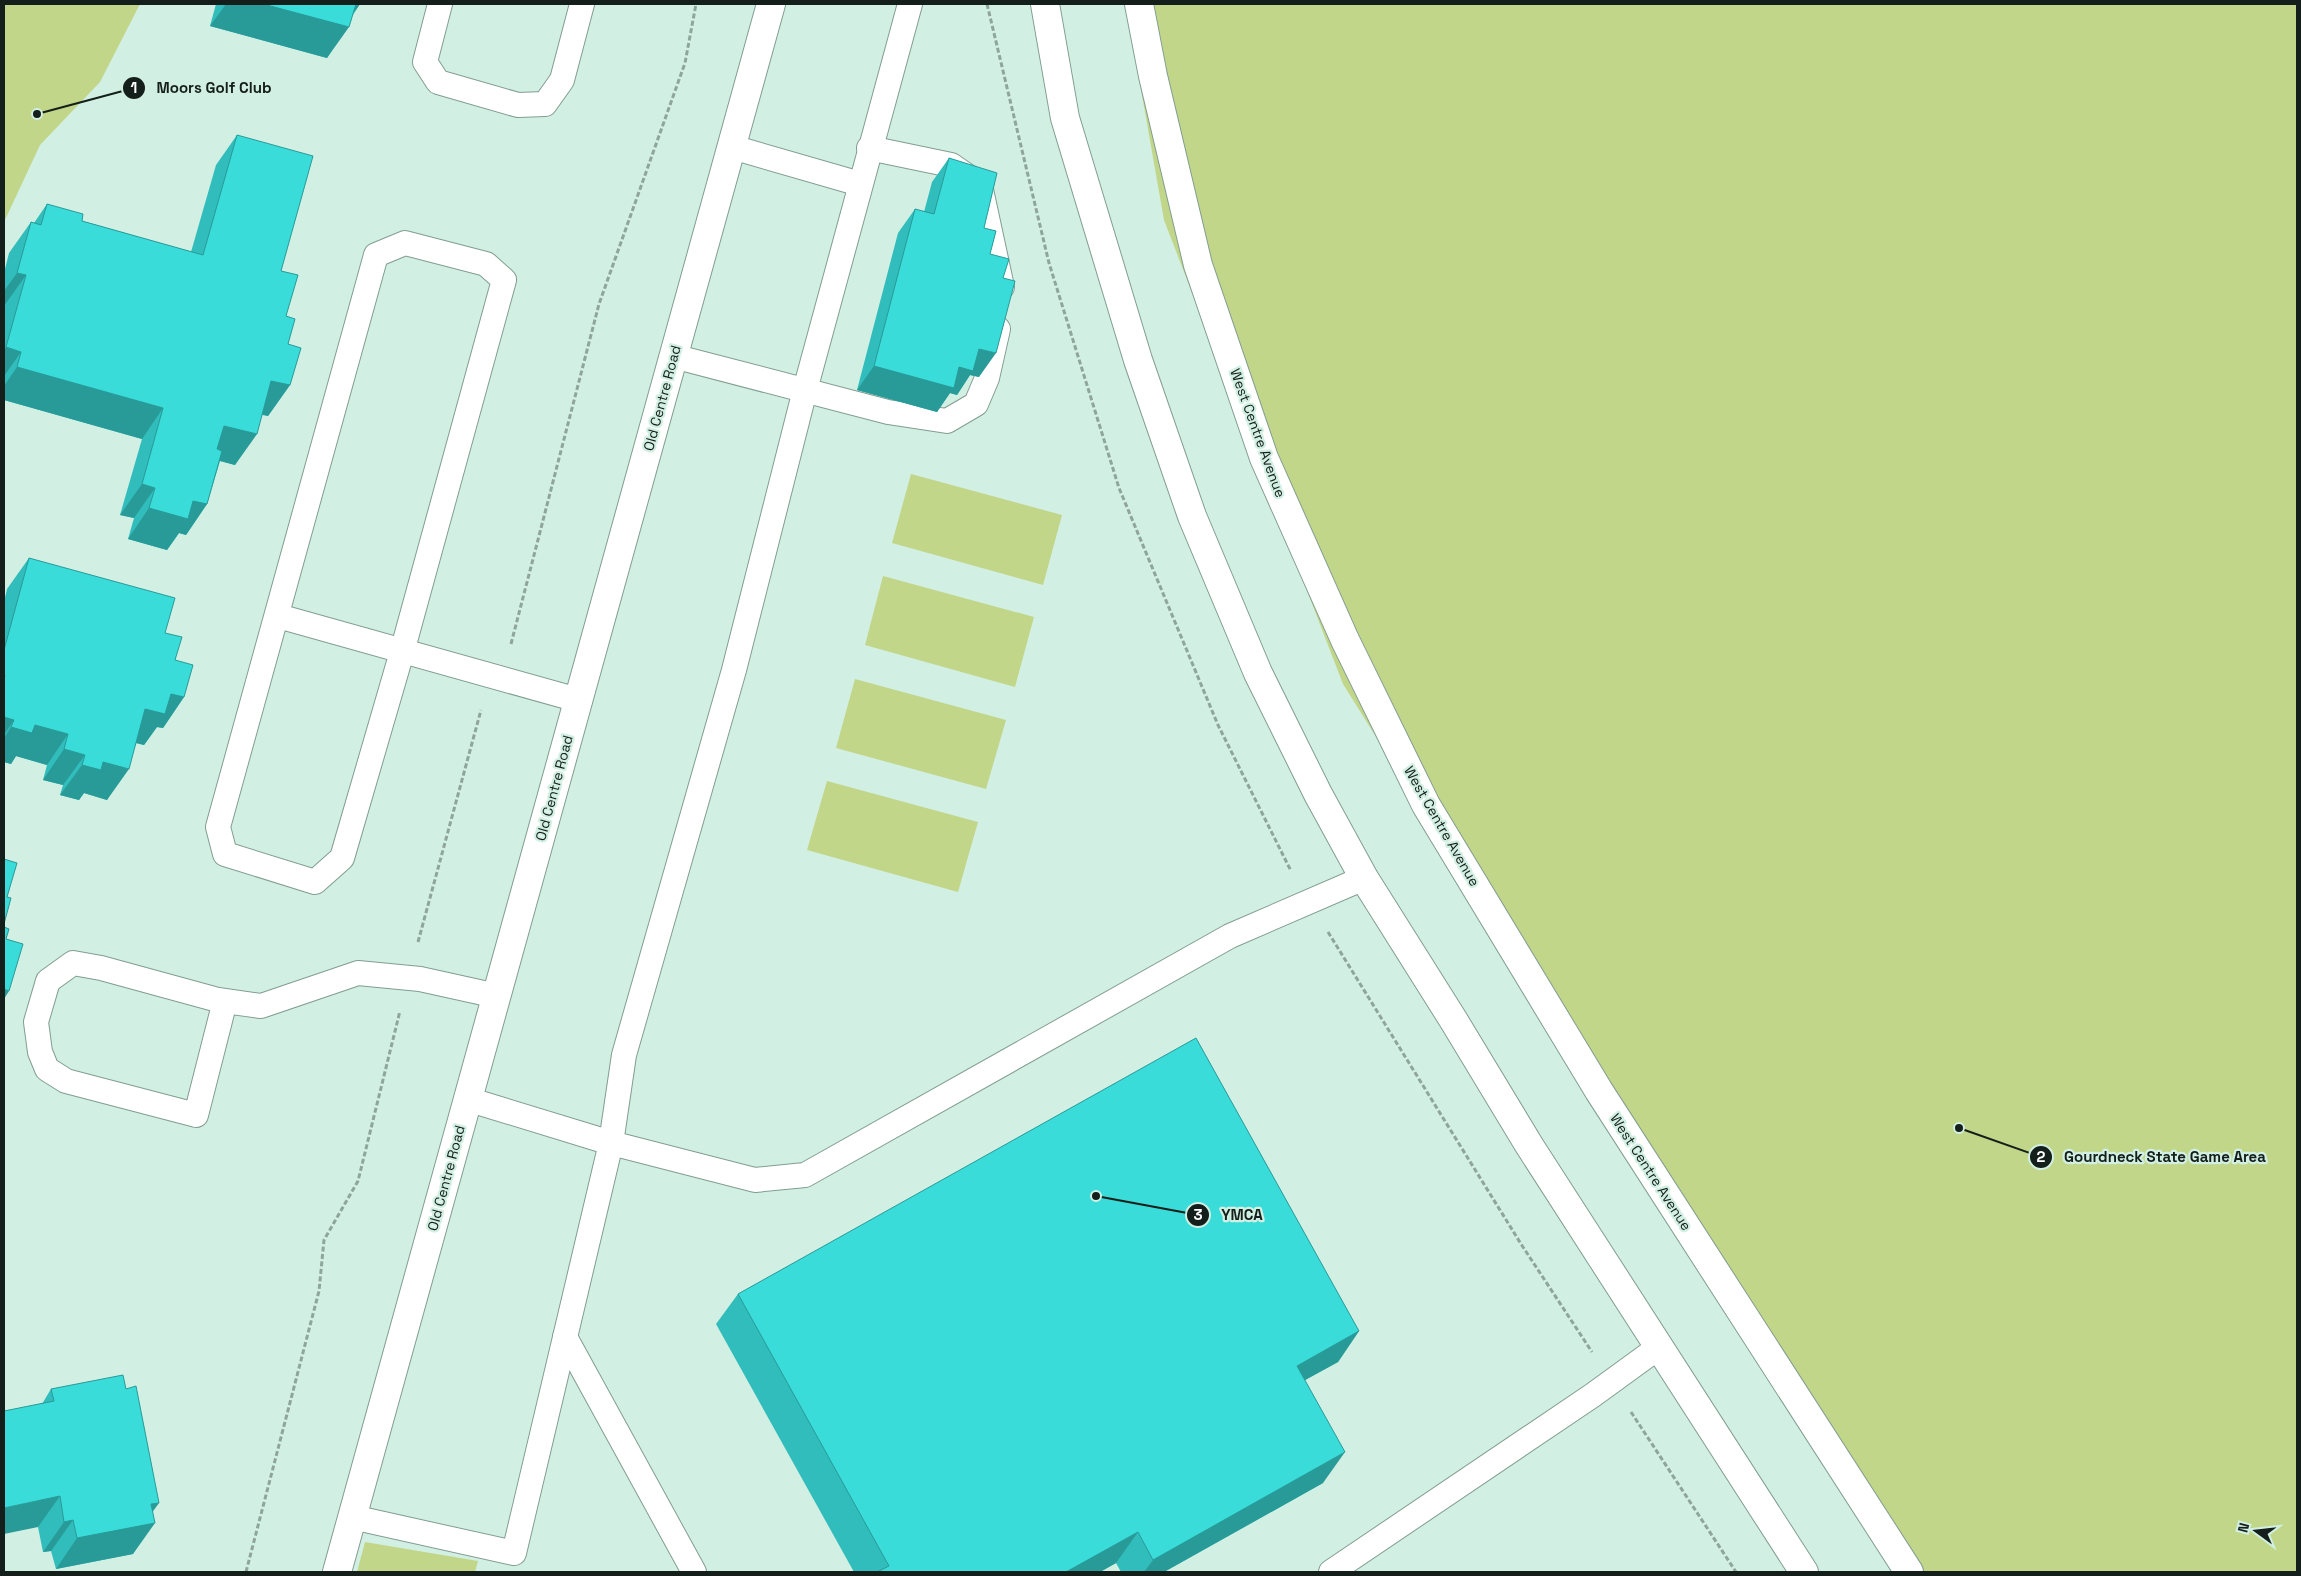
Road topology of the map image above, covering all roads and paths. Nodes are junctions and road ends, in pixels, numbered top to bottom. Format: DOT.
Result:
graph roads {
  1 [pos="440,4"];
  2 [pos="582,4"];
  3 [pos="696,4"];
  4 [pos="771,4"];
  5 [pos="910,4"];
  6 [pos="1045,4"];
  7 [pos="1139,4"];
  8 [pos="732,147"];
  9 [pos="869,148"];
  10 [pos="860,184"];
  11 [pos="673,356"];
  12 [pos="805,390"];
  13 [pos="278,616"];
  14 [pos="402,652"];
  15 [pos="502,679"];
  16 [pos="578,700"];
  17 [pos="1364,878"];
  18 [pos="408,978"];
  19 [pos="497,996"];
  20 [pos="225,1001"];
  21 [pos="468,1099"];
  22 [pos="611,1143"];
  23 [pos="565,1337"];
  24 [pos="1659,1347"];
  25 [pos="352,1517"];
  26 [pos="512,1563"];
  27 [pos="246,1572"];
  28 [pos="337,1572"];
  29 [pos="694,1572"];
  30 [pos="1331,1572"];
  31 [pos="1804,1572"];
  32 [pos="1909,1572"];
  1 -- 2 [label="lane"];
  3 -- 15 [label="path"];
  4 -- 8 [label="main road, Old Centre Road"];
  5 -- 9 [label="lane"];
  6 -- 17 [label="main road"];
  7 -- 32 [label="main road, West Centre Avenue"];
  8 -- 10 [label="lane"];
  8 -- 11 [label="main road, Old Centre Road"];
  9 -- 10 [label="lane"];
  9 -- 12 [label="lane"];
  10 -- 12 [label="lane"];
  11 -- 12 [label="lane"];
  11 -- 16 [label="main road, Old Centre Road"];
  12 -- 22 [label="lane"];
  13 -- 14 [label="lane"];
  13 -- 14 [label="lane"];
  13 -- 14 [label="lane"];
  14 -- 15 [label="lane"];
  15 -- 16 [label="lane"];
  15 -- 18 [label="path"];
  16 -- 19 [label="main road, Old Centre Road"];
  17 -- 22 [label="lane"];
  17 -- 24 [label="main road"];
  18 -- 19 [label="lane"];
  18 -- 20 [label="lane"];
  18 -- 27 [label="path"];
  19 -- 21 [label="main road, Old Centre Road"];
  20 -- 20 [label="lane"];
  21 -- 22 [label="lane"];
  21 -- 25 [label="main road, Old Centre Road"];
  22 -- 23 [label="lane"];
  23 -- 26 [label="lane"];
  23 -- 29 [label="lane"];
  24 -- 30 [label="lane"];
  24 -- 31 [label="main road"];
  25 -- 26 [label="lane"];
  25 -- 28 [label="main road, Old Centre Road"];
}
